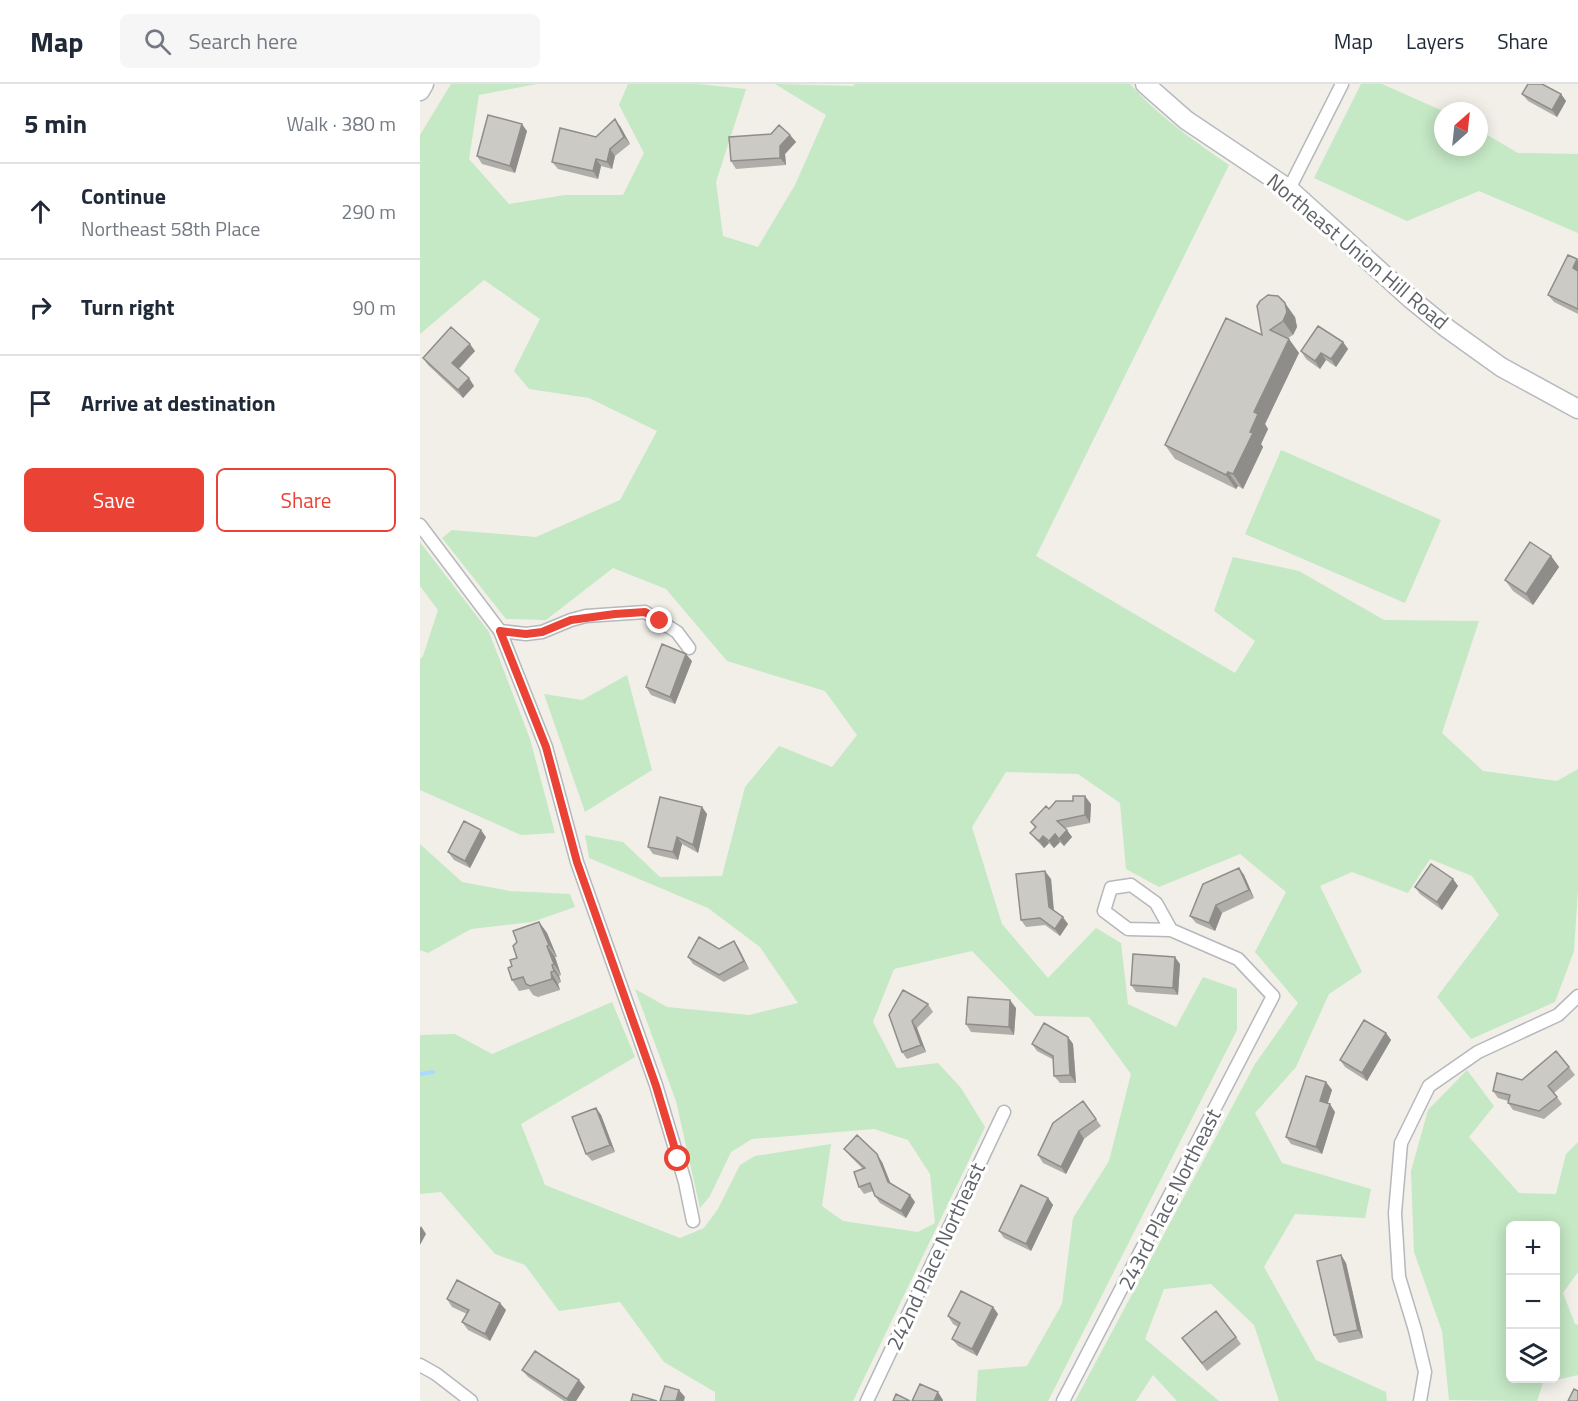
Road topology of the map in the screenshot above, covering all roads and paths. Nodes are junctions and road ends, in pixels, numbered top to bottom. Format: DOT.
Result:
graph roads {
  1 [pos="424,84"];
  2 [pos="1145,84"];
  3 [pos="1342,84"];
  4 [pos="420,90"];
  5 [pos="1288,189"];
  6 [pos="1578,409"];
  7 [pos="420,525"];
  8 [pos="500,631"];
  9 [pos="689,648"];
  10 [pos="1171,930"];
  11 [pos="1578,996"];
  12 [pos="1004,1112"];
  13 [pos="693,1221"];
  14 [pos="420,1365"];
  15 [pos="471,1401"];
  16 [pos="867,1401"];
  17 [pos="1063,1401"];
  18 [pos="1420,1401"];
  1 -- 4 [label="street"];
  2 -- 5 [label="street, Northeast Union Hill Road"];
  3 -- 5 [label="street"];
  5 -- 6 [label="street, Northeast Union Hill Road"];
  7 -- 8 [label="street"];
  8 -- 9 [label="street"];
  8 -- 13 [label="street"];
  10 -- 10 [label="street"];
  10 -- 17 [label="street, 243rd Place Northeast"];
  11 -- 18 [label="street"];
  12 -- 16 [label="street, 242nd Place Northeast"];
  14 -- 15 [label="street"];
}
